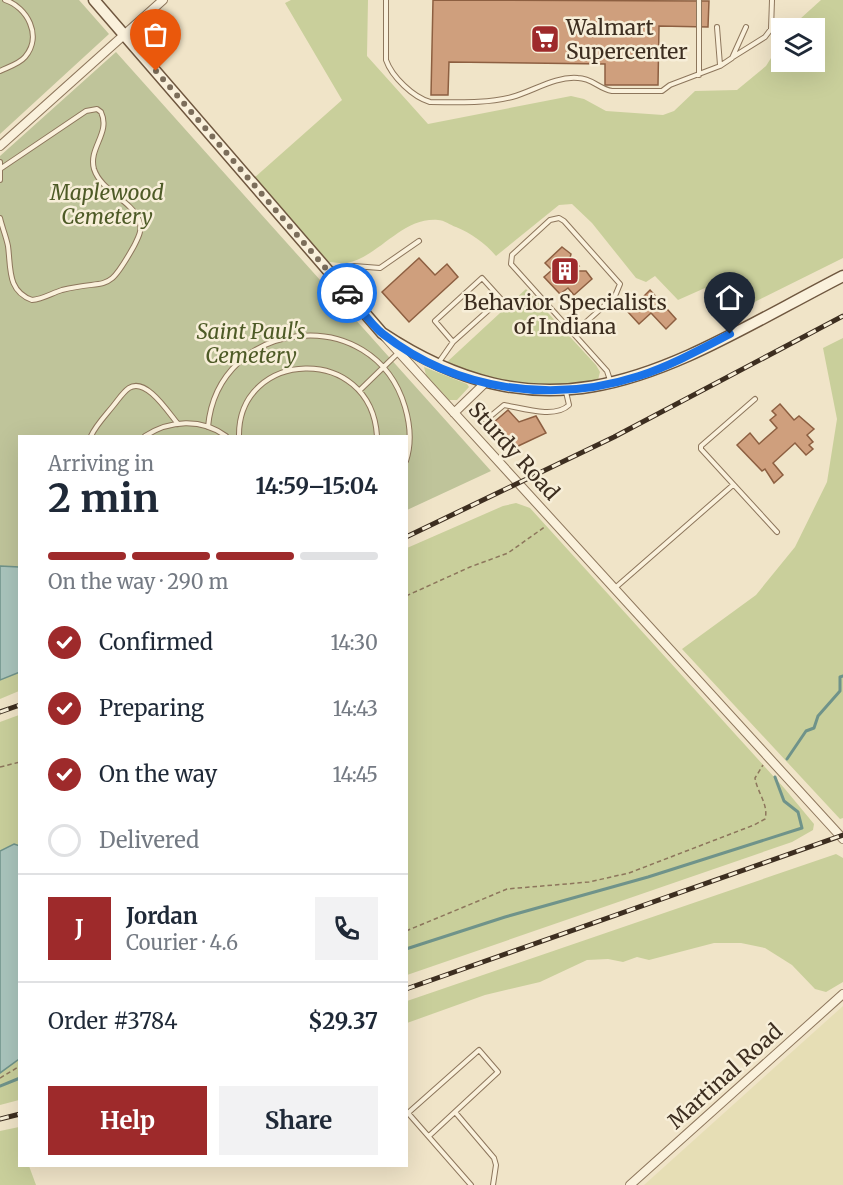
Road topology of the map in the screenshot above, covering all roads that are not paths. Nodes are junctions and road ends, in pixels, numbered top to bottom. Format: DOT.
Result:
graph roads {
  1 [pos="5,0"];
  2 [pos="94,0"];
  3 [pos="163,0"];
  4 [pos="386,0"];
  5 [pos="699,0"];
  6 [pos="772,0"];
  7 [pos="717,27"];
  8 [pos="747,27"];
  9 [pos="125,34"];
  10 [pos="732,57"];
  11 [pos="720,66"];
  12 [pos="0,71"];
  13 [pos="699,75"];
  14 [pos="0,146"];
  15 [pos="0,166"];
  16 [pos="0,180"];
  17 [pos="0,218"];
  18 [pos="419,241"];
  19 [pos="328,271"];
  20 [pos="843,276"];
  21 [pos="382,333"];
  22 [pos="574,333"];
  23 [pos="453,342"];
  24 [pos="399,352"];
  25 [pos="437,366"];
  26 [pos="383,368"];
  27 [pos="485,383"];
  28 [pos="612,383"];
  29 [pos="360,390"];
  30 [pos="566,391"];
  31 [pos="754,399"];
  32 [pos="454,413"];
  33 [pos="486,420"];
  34 [pos="178,424"];
  35 [pos="207,427"];
  36 [pos="92,435"];
  37 [pos="147,435"];
  38 [pos="224,435"];
  39 [pos="239,435"];
  40 [pos="377,435"];
  41 [pos="408,448"];
  42 [pos="733,485"];
  43 [pos="777,532"];
  44 [pos="615,588"];
  45 [pos="843,839"];
  46 [pos="843,994"];
  47 [pos="455,1112"];
  48 [pos="429,1136"];
  49 [pos="471,1185"];
  50 [pos="494,1185"];
  51 [pos="630,1185"];
  1 -- 12 [label="lane"];
  2 -- 9 [label="street, Sturdy Road"];
  3 -- 9 [label="street"];
  4 -- 13 [label="lane"];
  5 -- 13 [label="lane"];
  6 -- 10 [label="lane"];
  7 -- 11 [label="lane"];
  8 -- 10 [label="lane"];
  9 -- 14 [label="street"];
  9 -- 19 [label="street, Sturdy Road"];
  10 -- 11 [label="lane"];
  11 -- 13 [label="lane"];
  15 -- 16 [label="lane"];
  15 -- 17 [label="lane"];
  18 -- 19 [label="lane"];
  19 -- 21 [label="street, Sturdy Road"];
  20 -- 28 [label="street"];
  21 -- 24 [label="street, Sturdy Road"];
  21 -- 25 [label="street"];
  22 -- 22 [label="lane"];
  22 -- 28 [label="lane"];
  23 -- 23 [label="lane"];
  23 -- 25 [label="lane"];
  24 -- 26 [label="lane"];
  24 -- 32 [label="street, Sturdy Road"];
  25 -- 27 [label="street"];
  26 -- 29 [label="lane"];
  26 -- 35 [label="lane"];
  26 -- 41 [label="lane"];
  27 -- 30 [label="street"];
  27 -- 32 [label="street"];
  28 -- 30 [label="street"];
  29 -- 39 [label="lane"];
  29 -- 40 [label="lane"];
  30 -- 33 [label="lane"];
  31 -- 42 [label="lane"];
  32 -- 44 [label="street, Sturdy Road"];
  34 -- 35 [label="lane"];
  34 -- 36 [label="lane"];
  34 -- 37 [label="lane"];
  35 -- 38 [label="lane"];
  42 -- 43 [label="lane"];
  42 -- 44 [label="lane"];
  44 -- 45 [label="street, Sturdy Road"];
  46 -- 51 [label="street, Martinal Road"];
  47 -- 48 [label="lane"];
  47 -- 48 [label="lane"];
  47 -- 50 [label="lane"];
  48 -- 49 [label="lane"];
}
